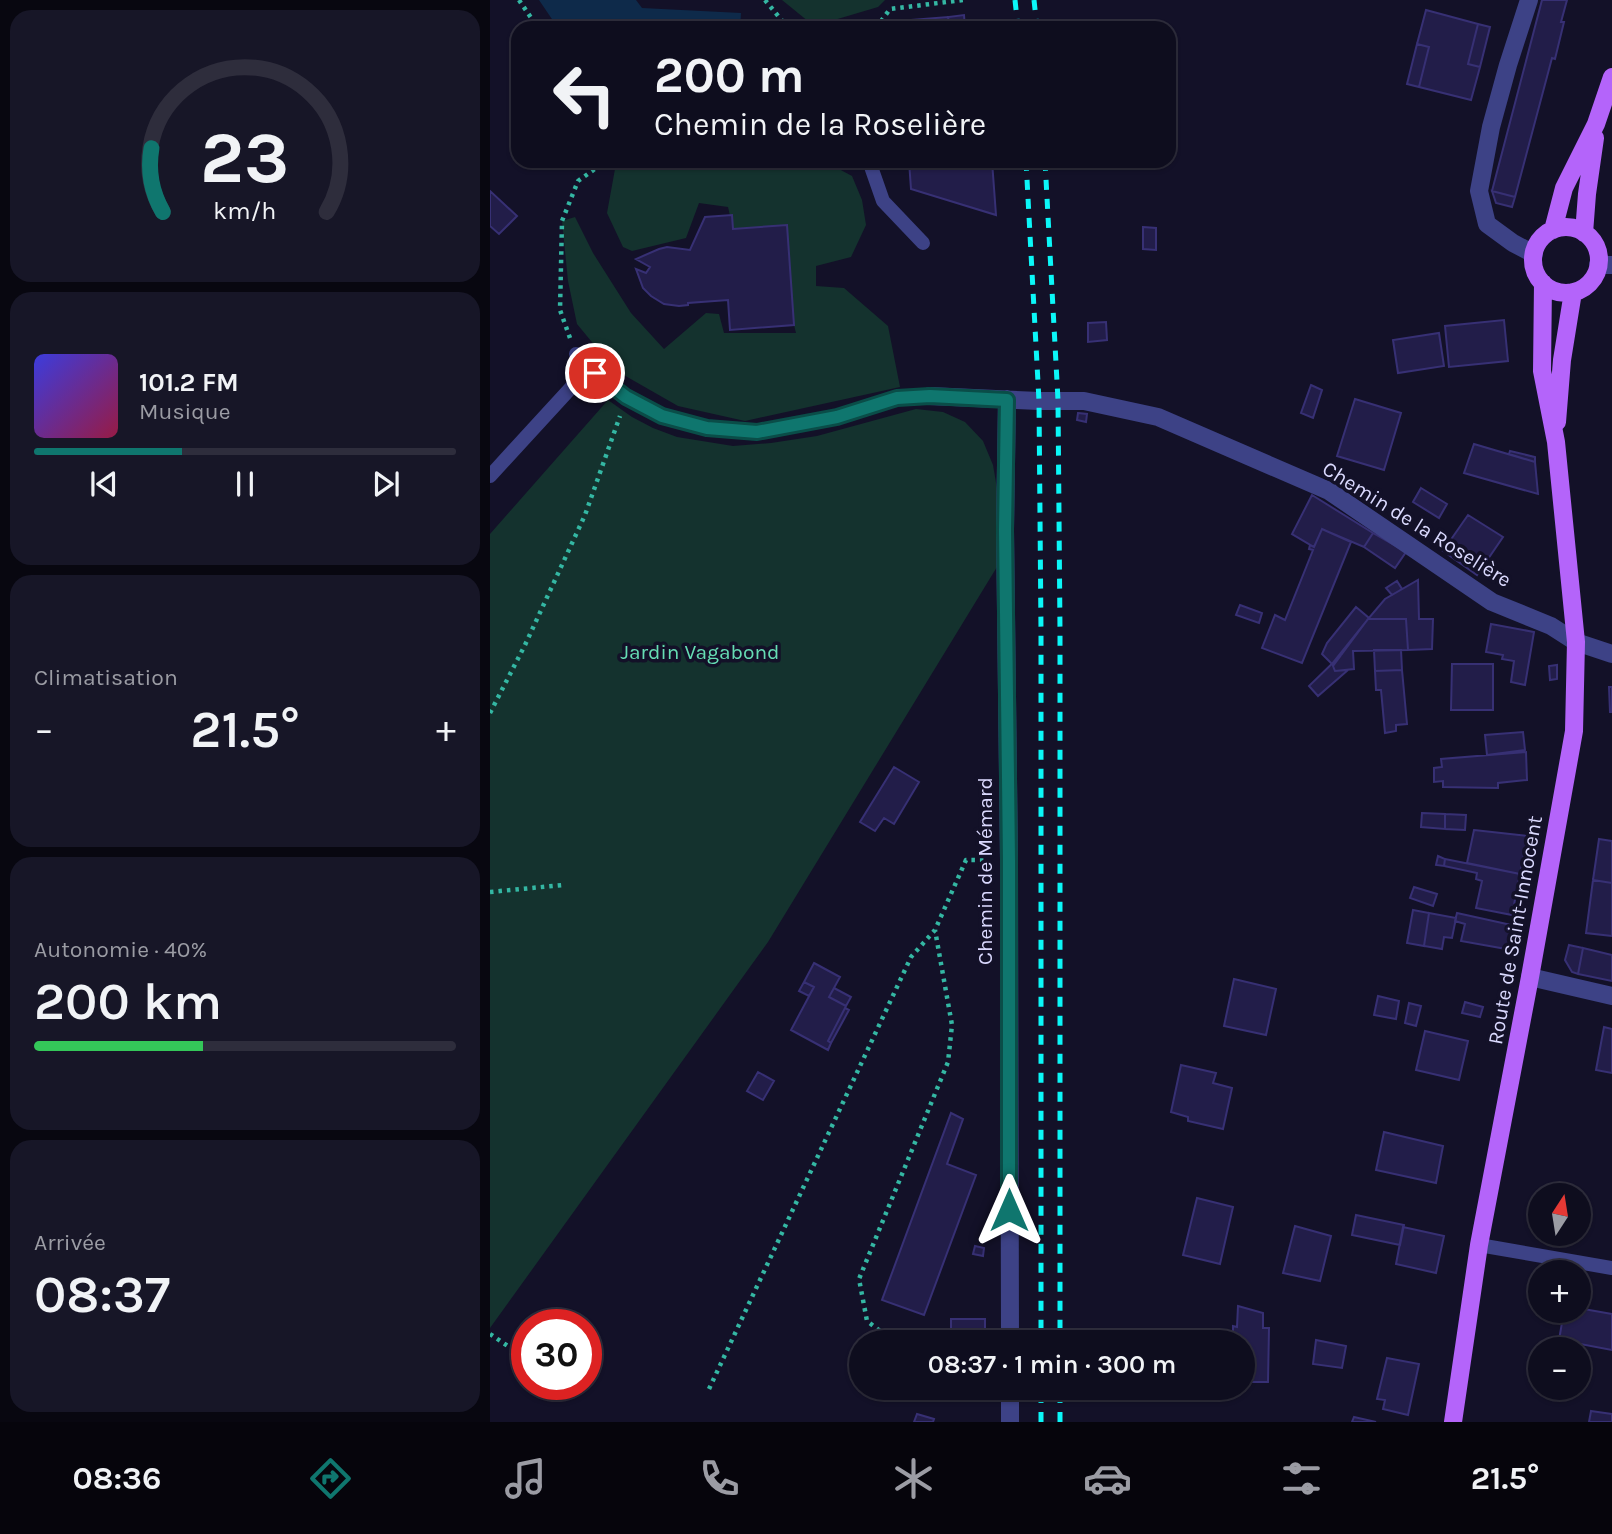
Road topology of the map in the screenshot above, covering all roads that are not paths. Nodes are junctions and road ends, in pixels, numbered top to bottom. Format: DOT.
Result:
graph roads {
  1 [pos="1529,0"];
  2 [pos="1612,76"];
  3 [pos="1597,124"];
  4 [pos="871,168"];
  5 [pos="1553,230"];
  6 [pos="1584,233"];
  7 [pos="923,243"];
  8 [pos="1534,254"];
  9 [pos="1605,265"];
  10 [pos="1543,283"];
  11 [pos="1573,292"];
  12 [pos="576,354"];
  13 [pos="590,367"];
  14 [pos="930,396"];
  15 [pos="1007,400"];
  16 [pos="1556,442"];
  17 [pos="490,477"];
  18 [pos="1576,642"];
  19 [pos="1612,654"];
  20 [pos="1530,977"];
  21 [pos="1612,996"];
  22 [pos="1479,1245"];
  23 [pos="1612,1268"];
  24 [pos="1010,1330"];
  25 [pos="1010,1400"];
  26 [pos="1010,1422"];
  27 [pos="1453,1422"];
  1 -- 8 [label="street"];
  2 -- 3 [label="main road"];
  3 -- 5 [label="main road"];
  3 -- 6 [label="main road"];
  4 -- 7 [label="lane"];
  5 -- 6 [label="main road"];
  5 -- 8 [label="main road"];
  6 -- 9 [label="main road"];
  8 -- 10 [label="main road"];
  9 -- 11 [label="main road"];
  10 -- 11 [label="main road"];
  10 -- 16 [label="main road, Route de Saint-Innocent"];
  11 -- 16 [label="main road, Route de Saint-Innocent"];
  12 -- 13 [label="lane, Chemin de la Roselière"];
  13 -- 14 [label="lane, Chemin de la Roselière"];
  13 -- 17 [label="lane"];
  14 -- 15 [label="street, Chemin de la Roselière"];
  15 -- 18 [label="street, Chemin de la Roselière"];
  15 -- 24 [label="street, Chemin de Mémard"];
  16 -- 18 [label="main road, Route de Saint-Innocent"];
  18 -- 19 [label="street, Chemin de la Roselière"];
  18 -- 20 [label="main road, Route de Saint-Innocent"];
  20 -- 21 [label="street"];
  20 -- 22 [label="main road, Route de Saint-Innocent"];
  22 -- 23 [label="lane"];
  22 -- 27 [label="main road, Route de Saint-Innocent"];
  25 -- 26 [label="street"];
}
